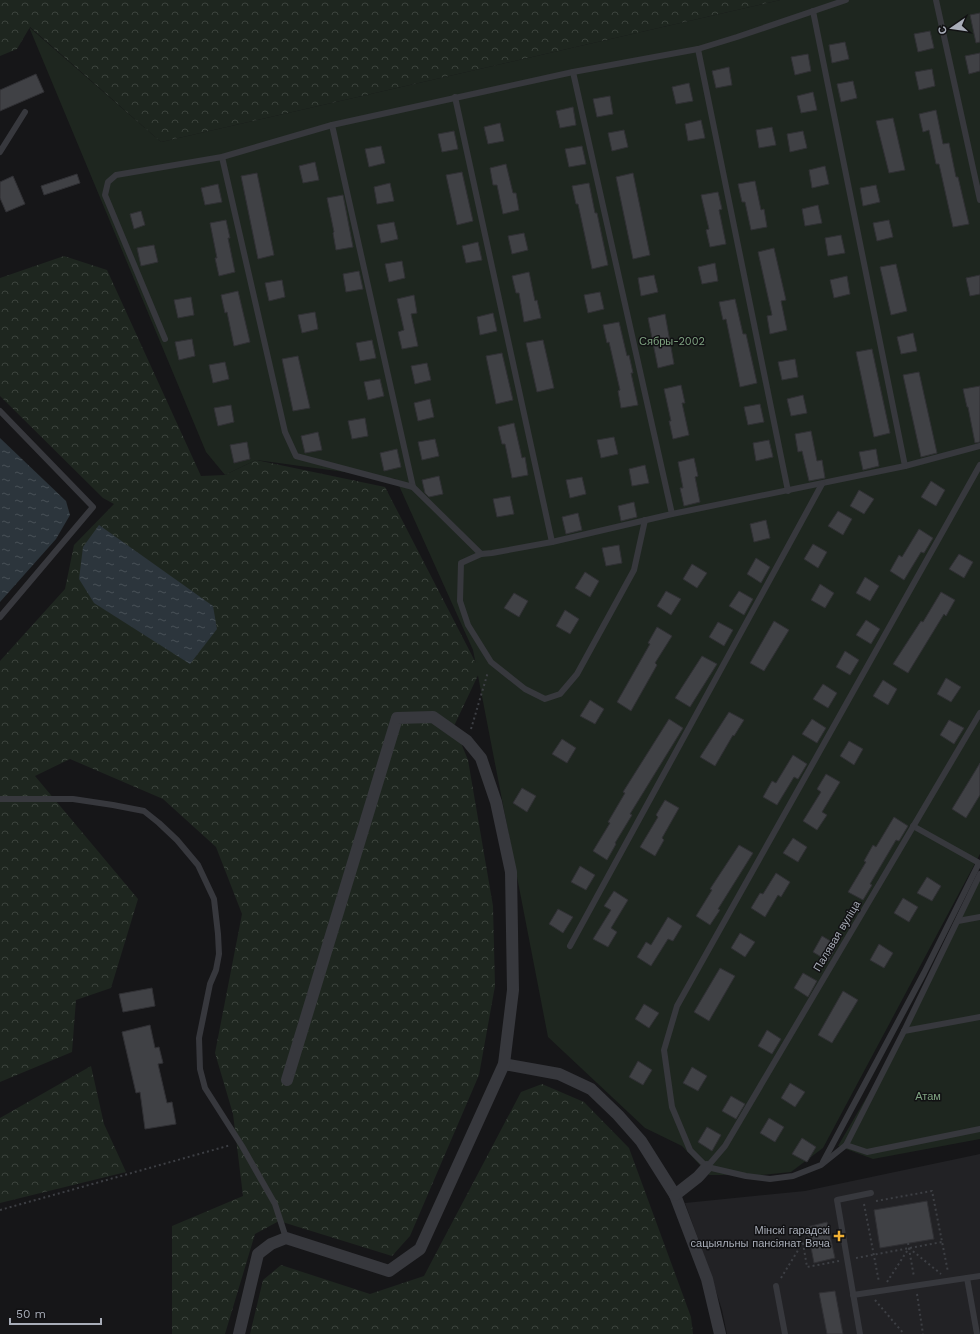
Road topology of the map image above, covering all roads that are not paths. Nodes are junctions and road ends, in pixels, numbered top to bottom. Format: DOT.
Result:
graph roads {
  1 [pos="846,0"];
  2 [pos="936,0"];
  3 [pos="813,11"];
  4 [pos="698,49"];
  5 [pos="573,72"];
  6 [pos="455,97"];
  7 [pos="25,112"];
  8 [pos="332,125"];
  9 [pos="0,152"];
  10 [pos="222,157"];
  11 [pos="980,200"];
  12 [pos="165,339"];
  13 [pos="0,411"];
  14 [pos="980,446"];
  15 [pos="980,465"];
  16 [pos="905,466"];
  17 [pos="822,484"];
  18 [pos="413,487"];
  19 [pos="788,491"];
  20 [pos="672,514"];
  21 [pos="645,520"];
  22 [pos="552,542"];
  23 [pos="481,554"];
  24 [pos="0,617"];
  25 [pos="980,713"];
  26 [pos="0,799"];
  27 [pos="913,826"];
  28 [pos="980,874"];
  29 [pos="980,917"];
  30 [pos="958,921"];
  31 [pos="570,946"];
  32 [pos="980,1017"];
  33 [pos="904,1030"];
  34 [pos="504,1064"];
  35 [pos="287,1080"];
  36 [pos="980,1129"];
  37 [pos="846,1145"];
  38 [pos="821,1165"];
  39 [pos="707,1167"];
  40 [pos="871,1193"];
  41 [pos="675,1195"];
  42 [pos="286,1238"];
  43 [pos="980,1276"];
  44 [pos="967,1278"];
  45 [pos="776,1286"];
  46 [pos="853,1295"];
  47 [pos="239,1334"];
  48 [pos="720,1334"];
  49 [pos="785,1334"];
  50 [pos="860,1334"];
  51 [pos="977,1334"];
  1 -- 3 [label="lane"];
  2 -- 11 [label="lane"];
  3 -- 4 [label="lane"];
  3 -- 16 [label="lane"];
  4 -- 5 [label="lane"];
  4 -- 19 [label="lane"];
  5 -- 6 [label="lane"];
  5 -- 20 [label="lane"];
  6 -- 8 [label="lane"];
  6 -- 22 [label="lane"];
  7 -- 9 [label="lane"];
  8 -- 10 [label="lane"];
  8 -- 18 [label="lane"];
  10 -- 12 [label="lane"];
  10 -- 18 [label="lane"];
  13 -- 24 [label="lane"];
  14 -- 16 [label="lane"];
  15 -- 39 [label="lane"];
  16 -- 17 [label="lane"];
  17 -- 19 [label="lane"];
  17 -- 31 [label="lane"];
  18 -- 23 [label="lane"];
  19 -- 20 [label="lane"];
  20 -- 21 [label="lane"];
  21 -- 22 [label="lane"];
  21 -- 23 [label="lane"];
  22 -- 23 [label="lane"];
  25 -- 27 [label="lane, Палявая вуліца"];
  26 -- 42 [label="lane"];
  27 -- 38 [label="lane"];
  27 -- 39 [label="lane, Палявая вуліца"];
  28 -- 30 [label="lane"];
  29 -- 30 [label="lane"];
  30 -- 33 [label="lane"];
  32 -- 33 [label="lane"];
  33 -- 37 [label="lane"];
  34 -- 35 [label="street"];
  34 -- 41 [label="street"];
  34 -- 42 [label="street"];
  36 -- 37 [label="lane"];
  37 -- 38 [label="lane"];
  38 -- 39 [label="lane"];
  39 -- 41 [label="street"];
  40 -- 46 [label="lane"];
  41 -- 48 [label="street"];
  42 -- 47 [label="street"];
  43 -- 44 [label="lane"];
  44 -- 46 [label="lane"];
  44 -- 51 [label="lane"];
  45 -- 49 [label="lane"];
  46 -- 50 [label="lane"];
}
